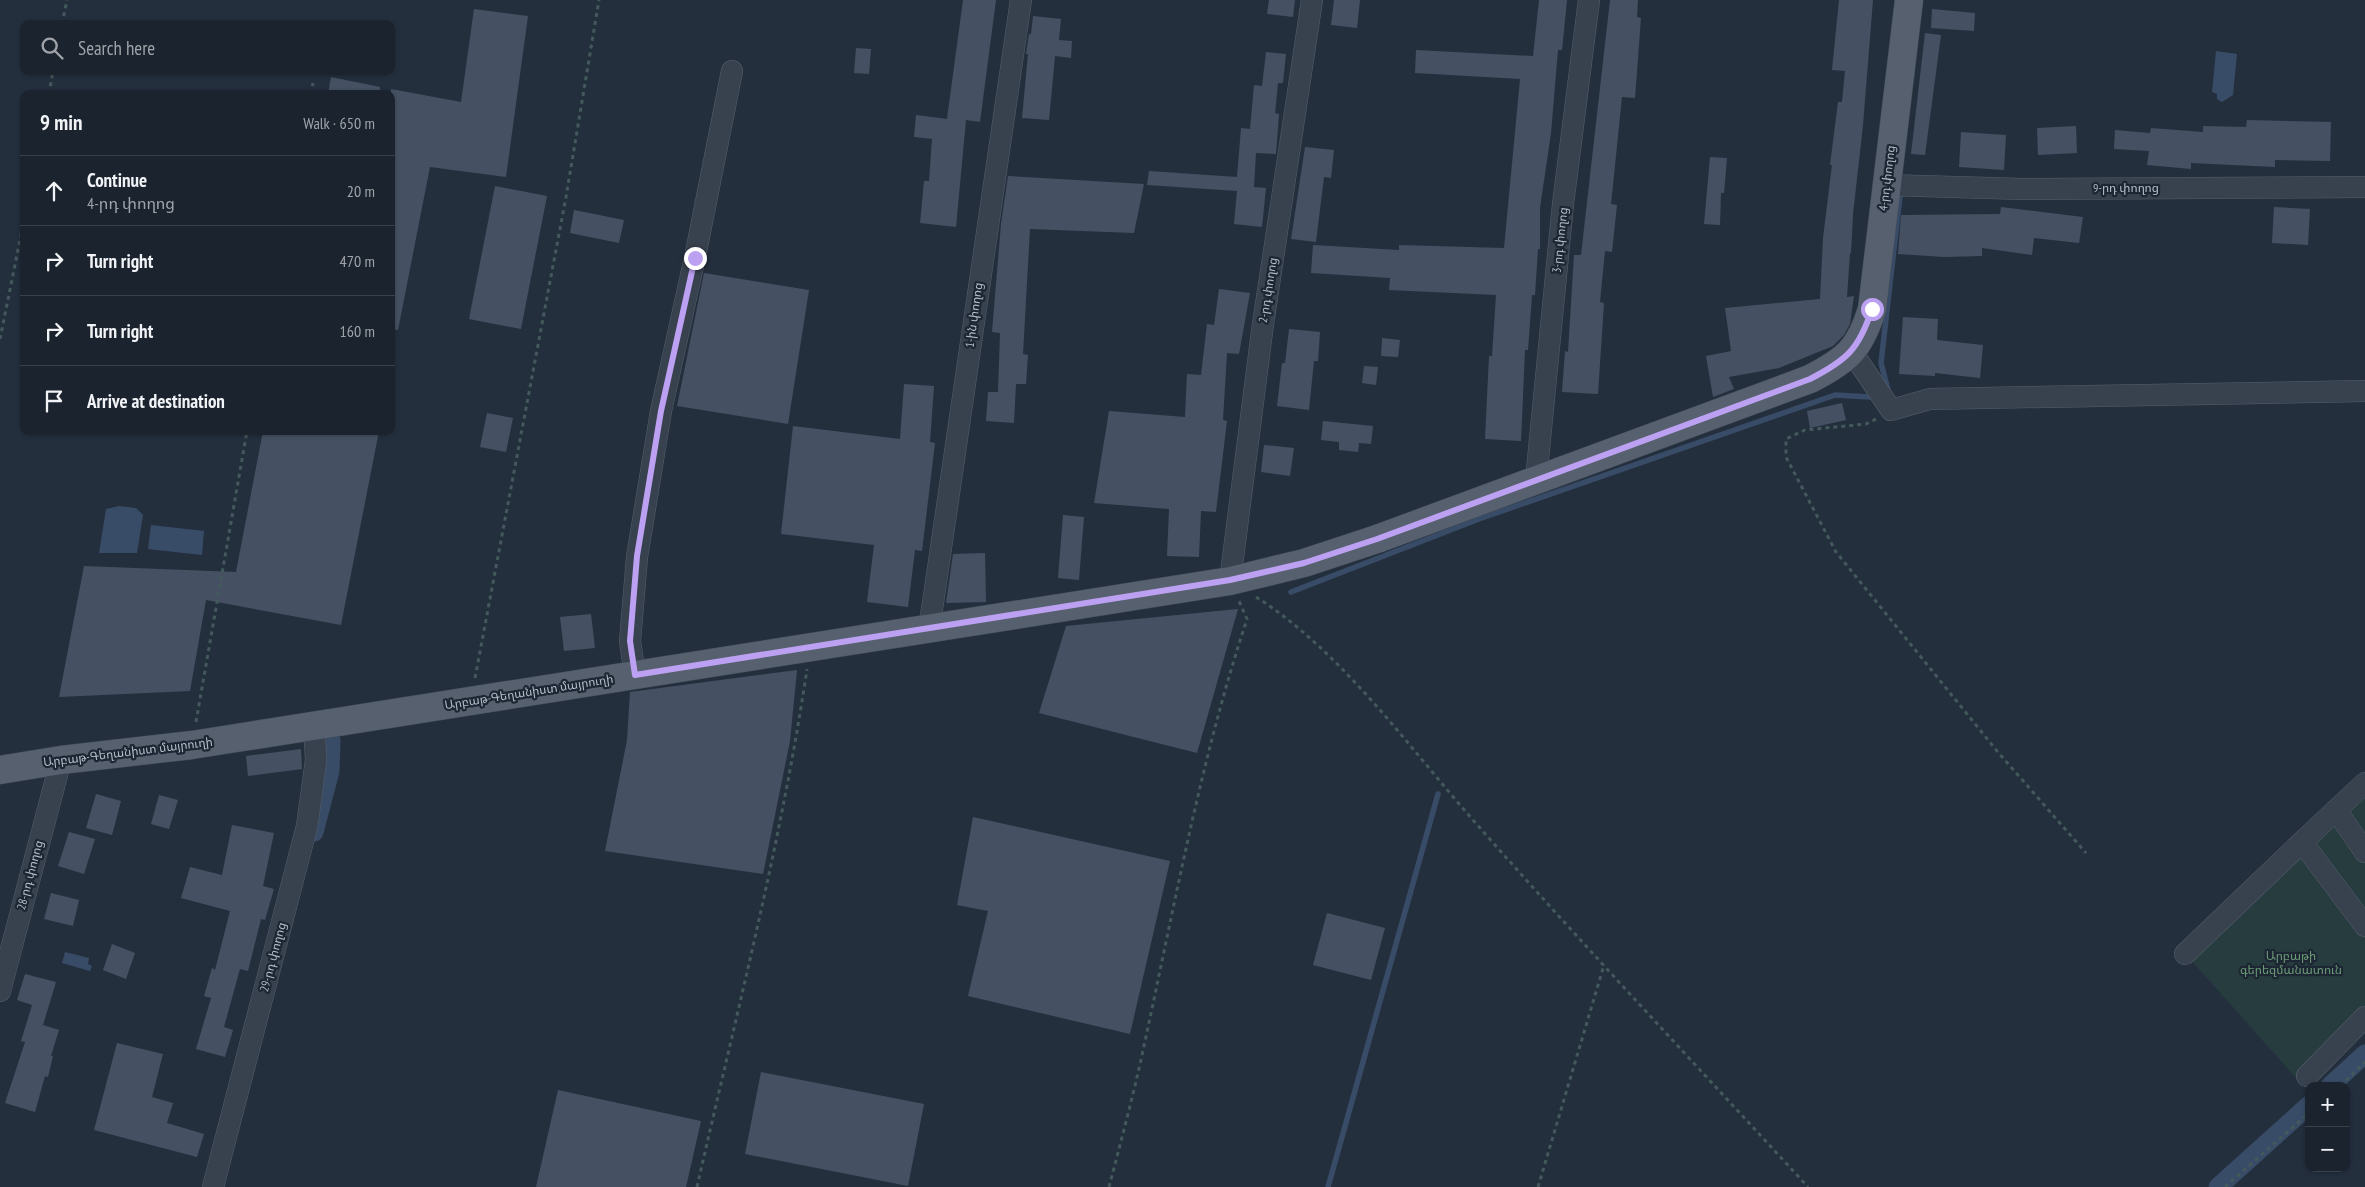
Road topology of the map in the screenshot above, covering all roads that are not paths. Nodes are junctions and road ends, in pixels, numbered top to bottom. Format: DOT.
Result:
graph roads {
  1 [pos="1021,0"];
  2 [pos="1312,0"];
  3 [pos="1590,0"];
  4 [pos="1909,0"];
  5 [pos="732,71"];
  6 [pos="1886,185"];
  7 [pos="2365,187"];
  8 [pos="1852,352"];
  9 [pos="2365,391"];
  10 [pos="1536,480"];
  11 [pos="1230,580"];
  12 [pos="928,630"];
  13 [pos="635,675"];
  14 [pos="314,725"];
  15 [pos="60,760"];
  16 [pos="0,770"];
  17 [pos="2365,783"];
  18 [pos="2336,810"];
  19 [pos="2302,842"];
  20 [pos="2365,852"];
  21 [pos="2365,926"];
  22 [pos="2185,954"];
  23 [pos="0,991"];
  24 [pos="2365,1016"];
  25 [pos="2308,1076"];
  26 [pos="213,1187"];
  1 -- 12 [label="street, 1-ին փողոց"];
  2 -- 11 [label="street, 2-րդ փողոց"];
  3 -- 10 [label="street, 3-րդ փողոց"];
  4 -- 6 [label="main road, 4-րդ փողոց"];
  5 -- 13 [label="street"];
  6 -- 7 [label="street, 9-րդ փողոց"];
  6 -- 8 [label="main road, 4-րդ փողոց"];
  8 -- 9 [label="street"];
  8 -- 10 [label="main road, Արբաթ-Գեղանիստ մայրուղի"];
  10 -- 11 [label="main road, Արբաթ-Գեղանիստ մայրուղի"];
  11 -- 12 [label="main road, Արբաթ-Գեղանիստ մայրուղի"];
  12 -- 13 [label="main road, Արբաթ-Գեղանիստ մայրուղի"];
  13 -- 14 [label="main road, Արբաթ-Գեղանիստ մայրուղի"];
  14 -- 15 [label="main road, Արբաթ-Գեղանիստ մայրուղի"];
  14 -- 26 [label="street, 29-րդ փողոց"];
  15 -- 16 [label="main road, Արբաթ-Գեղանիստ մայրուղի"];
  15 -- 23 [label="street, 28-րդ փողոց"];
  17 -- 18 [label="street"];
  18 -- 19 [label="street"];
  18 -- 20 [label="street"];
  19 -- 21 [label="street"];
  19 -- 22 [label="street"];
  24 -- 25 [label="street"];
}
